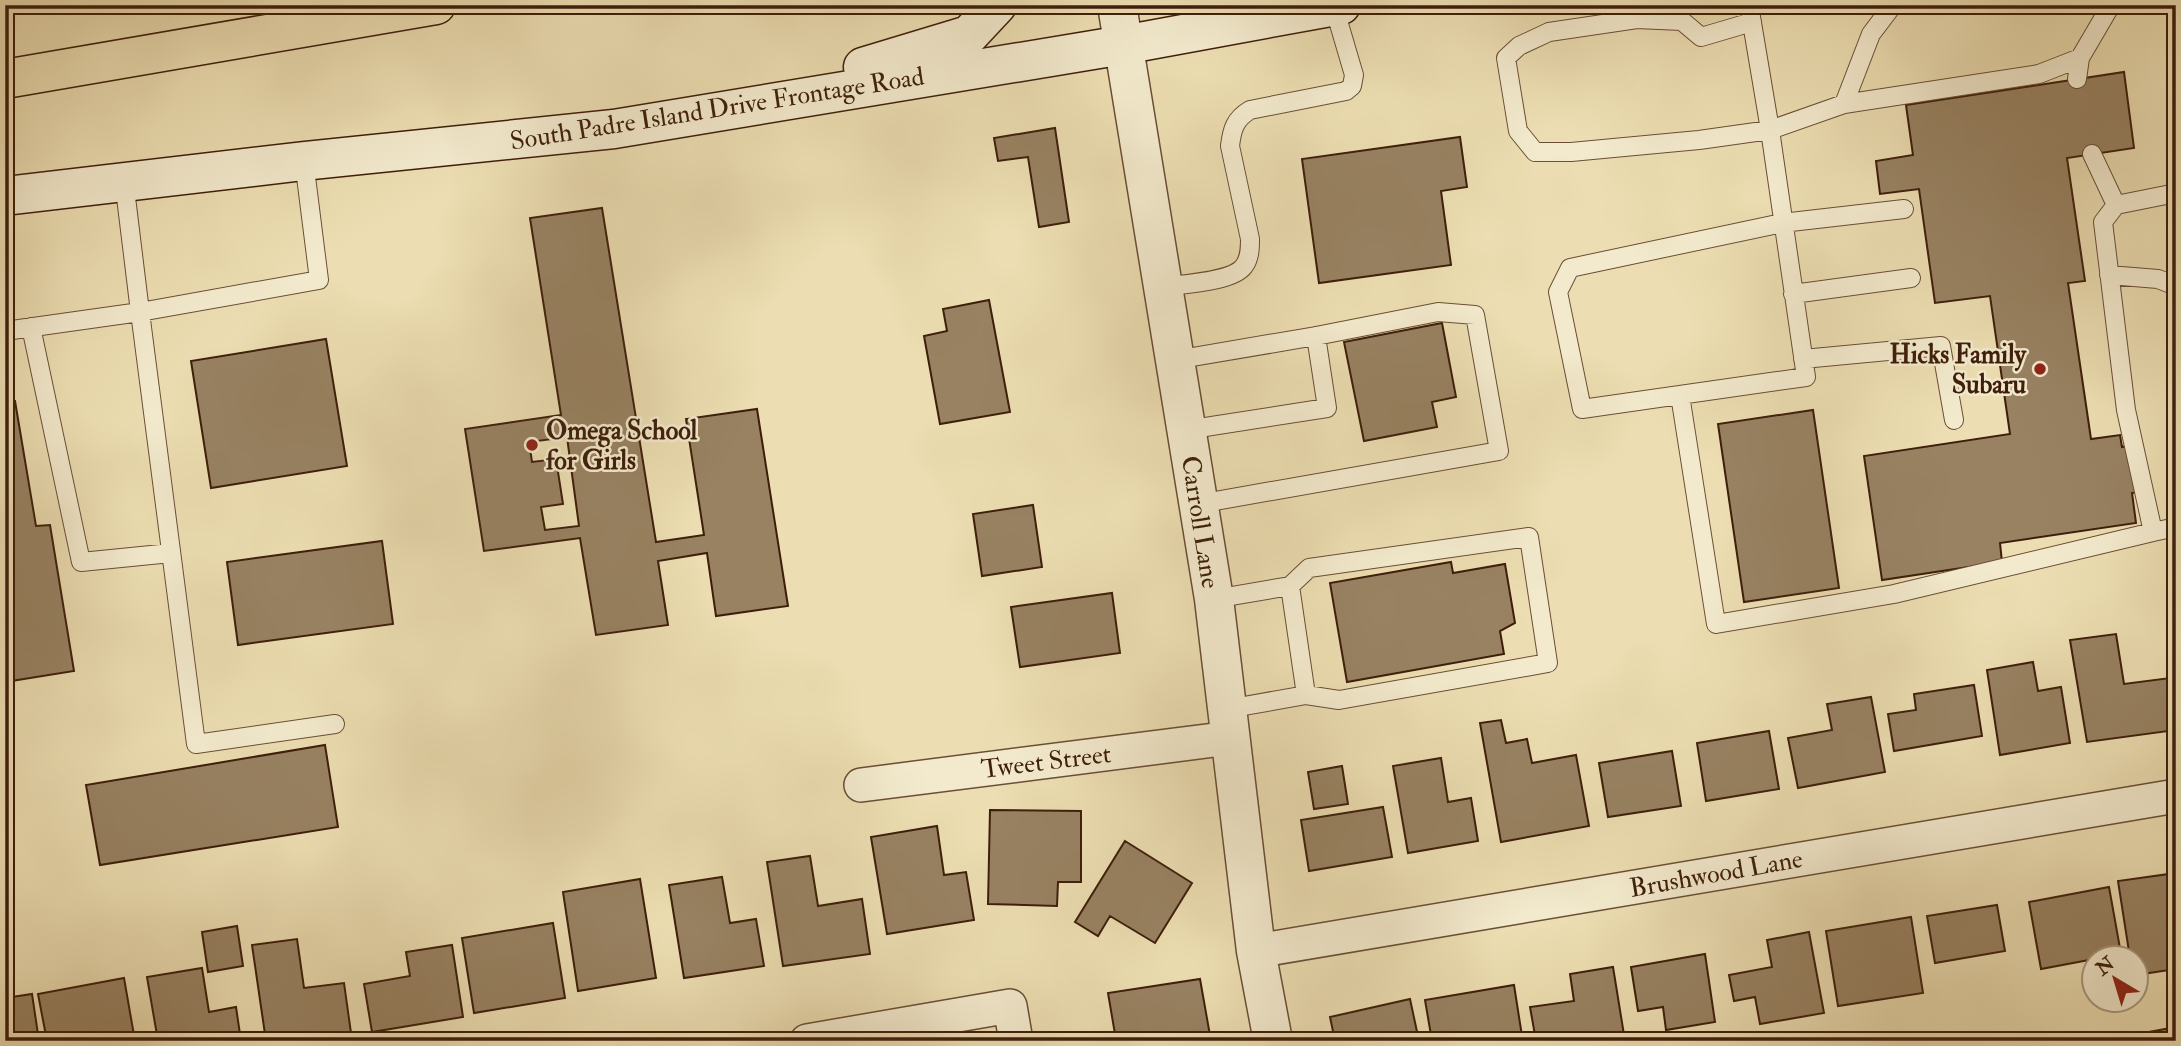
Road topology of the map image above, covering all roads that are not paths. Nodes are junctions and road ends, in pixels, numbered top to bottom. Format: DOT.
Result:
graph roads {
  1 [pos="436,5"];
  2 [pos="997,5"];
  3 [pos="1117,5"];
  4 [pos="1893,5"];
  5 [pos="2111,5"];
  6 [pos="1333,6"];
  7 [pos="1750,13"];
  8 [pos="1122,45"];
  9 [pos="2080,58"];
  10 [pos="5,79"];
  11 [pos="2077,79"];
  12 [pos="1844,104"];
  13 [pos="727,109"];
  14 [pos="1770,130"];
  15 [pos="2092,154"];
  16 [pos="304,161"];
  17 [pos="124,181"];
  18 [pos="2176,193"];
  19 [pos="5,196"];
  20 [pos="2116,205"];
  21 [pos="1904,209"];
  22 [pos="1782,223"];
  23 [pos="2109,275"];
  24 [pos="1911,278"];
  25 [pos="2176,286"];
  26 [pos="1162,288"];
  27 [pos="1793,294"];
  28 [pos="140,312"];
  29 [pos="31,327"];
  30 [pos="5,331"];
  31 [pos="1316,336"];
  32 [pos="1803,359"];
  33 [pos="1174,360"];
  34 [pos="1680,395"];
  35 [pos="1954,420"];
  36 [pos="1186,430"];
  37 [pos="1198,504"];
  38 [pos="2176,527"];
  39 [pos="2153,532"];
  40 [pos="171,553"];
  41 [pos="1290,586"];
  42 [pos="1214,598"];
  43 [pos="1306,695"];
  44 [pos="1229,723"];
  45 [pos="335,724"];
  46 [pos="861,785"];
  47 [pos="2176,796"];
  48 [pos="1256,951"];
  49 [pos="807,1041"];
  50 [pos="1016,1041"];
  51 [pos="1273,1041"];
  1 -- 10 [label="highway"];
  2 -- 13 [label="main road"];
  3 -- 8 [label="main road, Carroll Lane"];
  4 -- 12 [label="lane"];
  5 -- 9 [label="lane"];
  6 -- 8 [label="main road, South Padre Island Drive Frontage Road"];
  6 -- 26 [label="lane"];
  7 -- 14 [label="lane"];
  7 -- 14 [label="lane"];
  8 -- 13 [label="main road, South Padre Island Drive Frontage Road"];
  8 -- 26 [label="main road, Carroll Lane"];
  9 -- 11 [label="lane"];
  9 -- 12 [label="lane"];
  12 -- 14 [label="lane"];
  13 -- 16 [label="main road, South Padre Island Drive Frontage Road"];
  14 -- 22 [label="lane"];
  15 -- 20 [label="lane"];
  16 -- 17 [label="main road, South Padre Island Drive Frontage Road"];
  16 -- 28 [label="lane"];
  17 -- 19 [label="main road, South Padre Island Drive Frontage Road"];
  17 -- 28 [label="lane"];
  18 -- 20 [label="lane"];
  20 -- 23 [label="lane"];
  21 -- 22 [label="lane"];
  22 -- 27 [label="lane"];
  22 -- 34 [label="lane"];
  23 -- 25 [label="lane"];
  23 -- 39 [label="lane"];
  24 -- 27 [label="lane"];
  26 -- 33 [label="main road, Carroll Lane"];
  27 -- 32 [label="lane"];
  28 -- 29 [label="lane"];
  28 -- 40 [label="lane"];
  29 -- 30 [label="lane"];
  29 -- 40 [label="lane"];
  31 -- 33 [label="lane"];
  31 -- 36 [label="lane"];
  31 -- 37 [label="lane"];
  32 -- 34 [label="lane"];
  32 -- 35 [label="lane"];
  33 -- 36 [label="main road, Carroll Lane"];
  34 -- 39 [label="lane"];
  36 -- 37 [label="main road, Carroll Lane"];
  37 -- 42 [label="main road, Carroll Lane"];
  38 -- 39 [label="lane"];
  40 -- 45 [label="lane"];
  41 -- 42 [label="lane"];
  41 -- 43 [label="lane"];
  41 -- 43 [label="lane"];
  42 -- 44 [label="main road, Carroll Lane"];
  43 -- 44 [label="lane"];
  44 -- 46 [label="street, Tweet Street"];
  44 -- 48 [label="main road, Carroll Lane"];
  47 -- 48 [label="street, Brushwood Lane"];
  48 -- 51 [label="main road, Carroll Lane"];
  49 -- 50 [label="street"];
}
